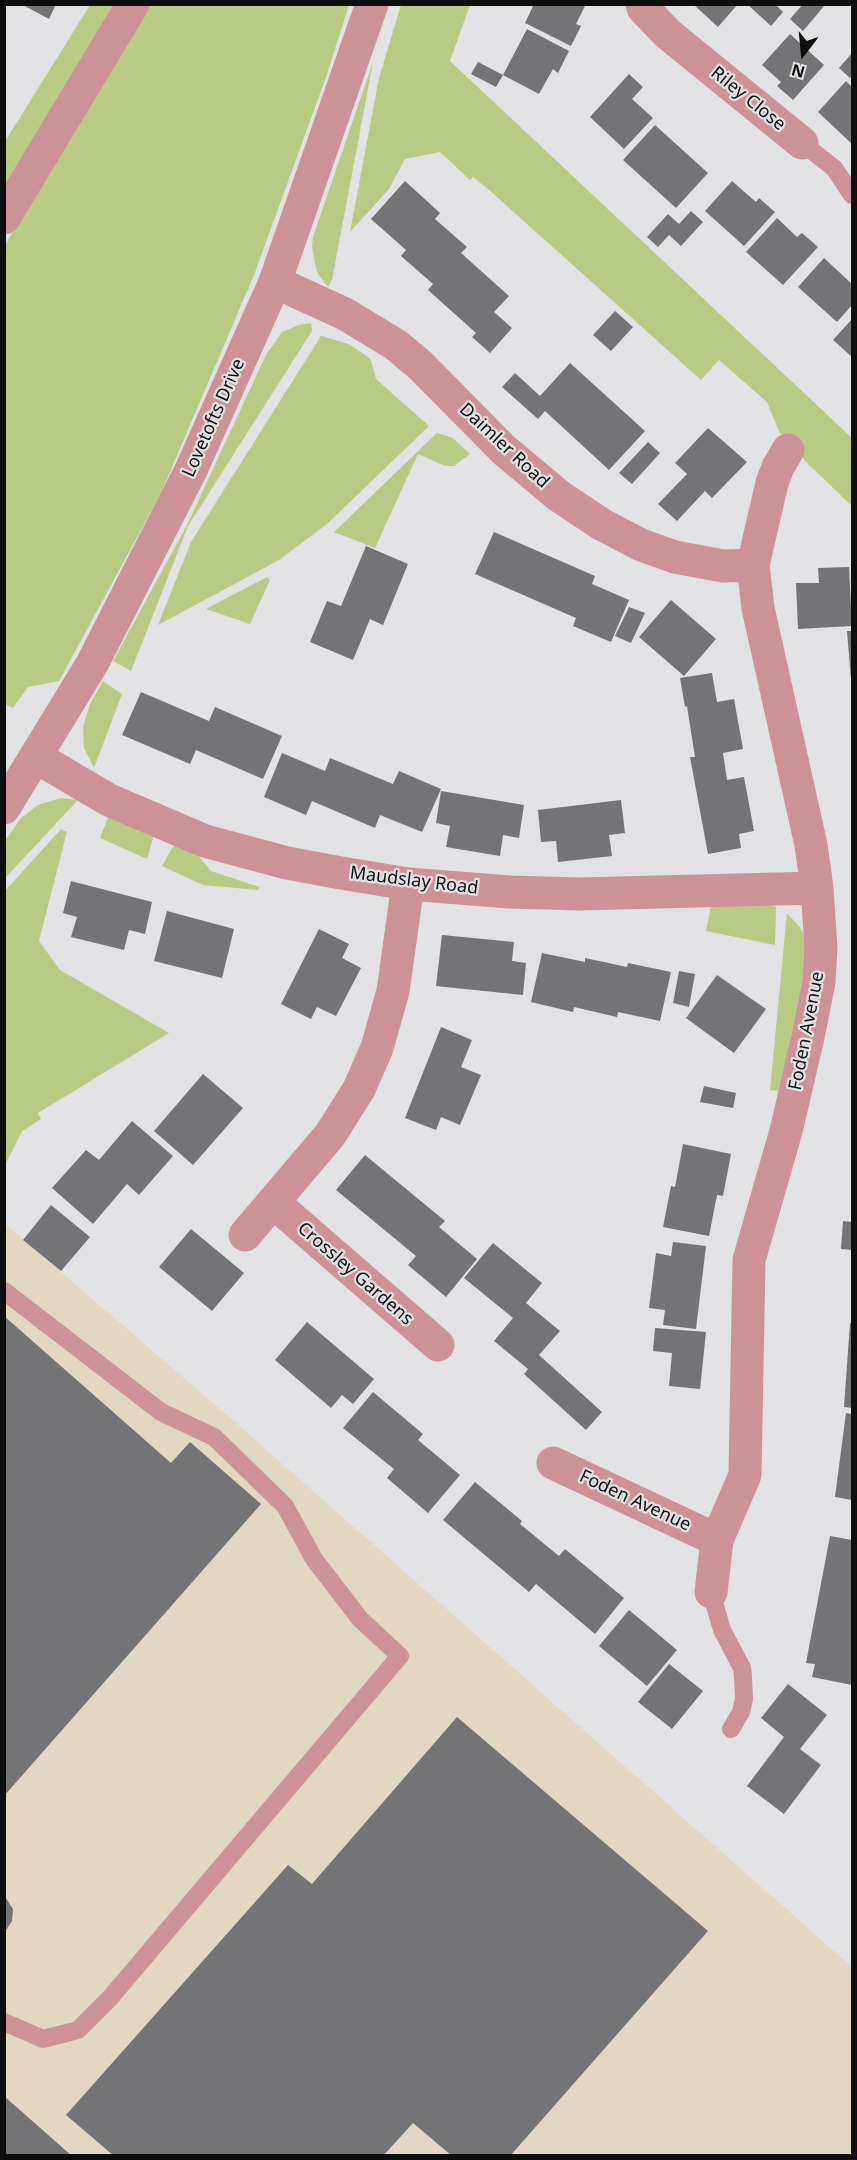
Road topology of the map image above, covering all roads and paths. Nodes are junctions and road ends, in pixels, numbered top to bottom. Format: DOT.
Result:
graph roads {
  1 [pos="133,4"];
  2 [pos="372,4"];
  3 [pos="642,4"];
  4 [pos="802,143"];
  5 [pos="852,195"];
  6 [pos="4,218"];
  7 [pos="275,282"];
  8 [pos="788,450"];
  9 [pos="753,565"];
  10 [pos="36,757"];
  11 [pos="4,808"];
  12 [pos="408,884"];
  13 [pos="817,888"];
  14 [pos="273,1202"];
  15 [pos="245,1235"];
  16 [pos="4,1291"];
  17 [pos="438,1345"];
  18 [pos="553,1463"];
  19 [pos="717,1540"];
  20 [pos="711,1592"];
  21 [pos="731,1729"];
  22 [pos="4,2022"];
  1 -- 6 [label="street"];
  2 -- 7 [label="street, Lovetofts Drive"];
  3 -- 4 [label="street, Riley Close"];
  4 -- 5 [label="lane, Riley Close"];
  7 -- 9 [label="street, Daimler Road"];
  7 -- 10 [label="street, Lovetofts Drive"];
  8 -- 9 [label="street, Foden Avenue"];
  9 -- 13 [label="street, Foden Avenue"];
  10 -- 11 [label="street, Lovetofts Drive"];
  10 -- 12 [label="street, Maudslay Road"];
  12 -- 13 [label="street, Maudslay Road"];
  12 -- 14 [label="street"];
  13 -- 19 [label="street, Foden Avenue"];
  14 -- 15 [label="street"];
  14 -- 17 [label="street, Crossley Gardens"];
  16 -- 22 [label="lane"];
  18 -- 19 [label="street, Foden Avenue"];
  19 -- 20 [label="street, Foden Avenue"];
  20 -- 21 [label="lane"];
}
